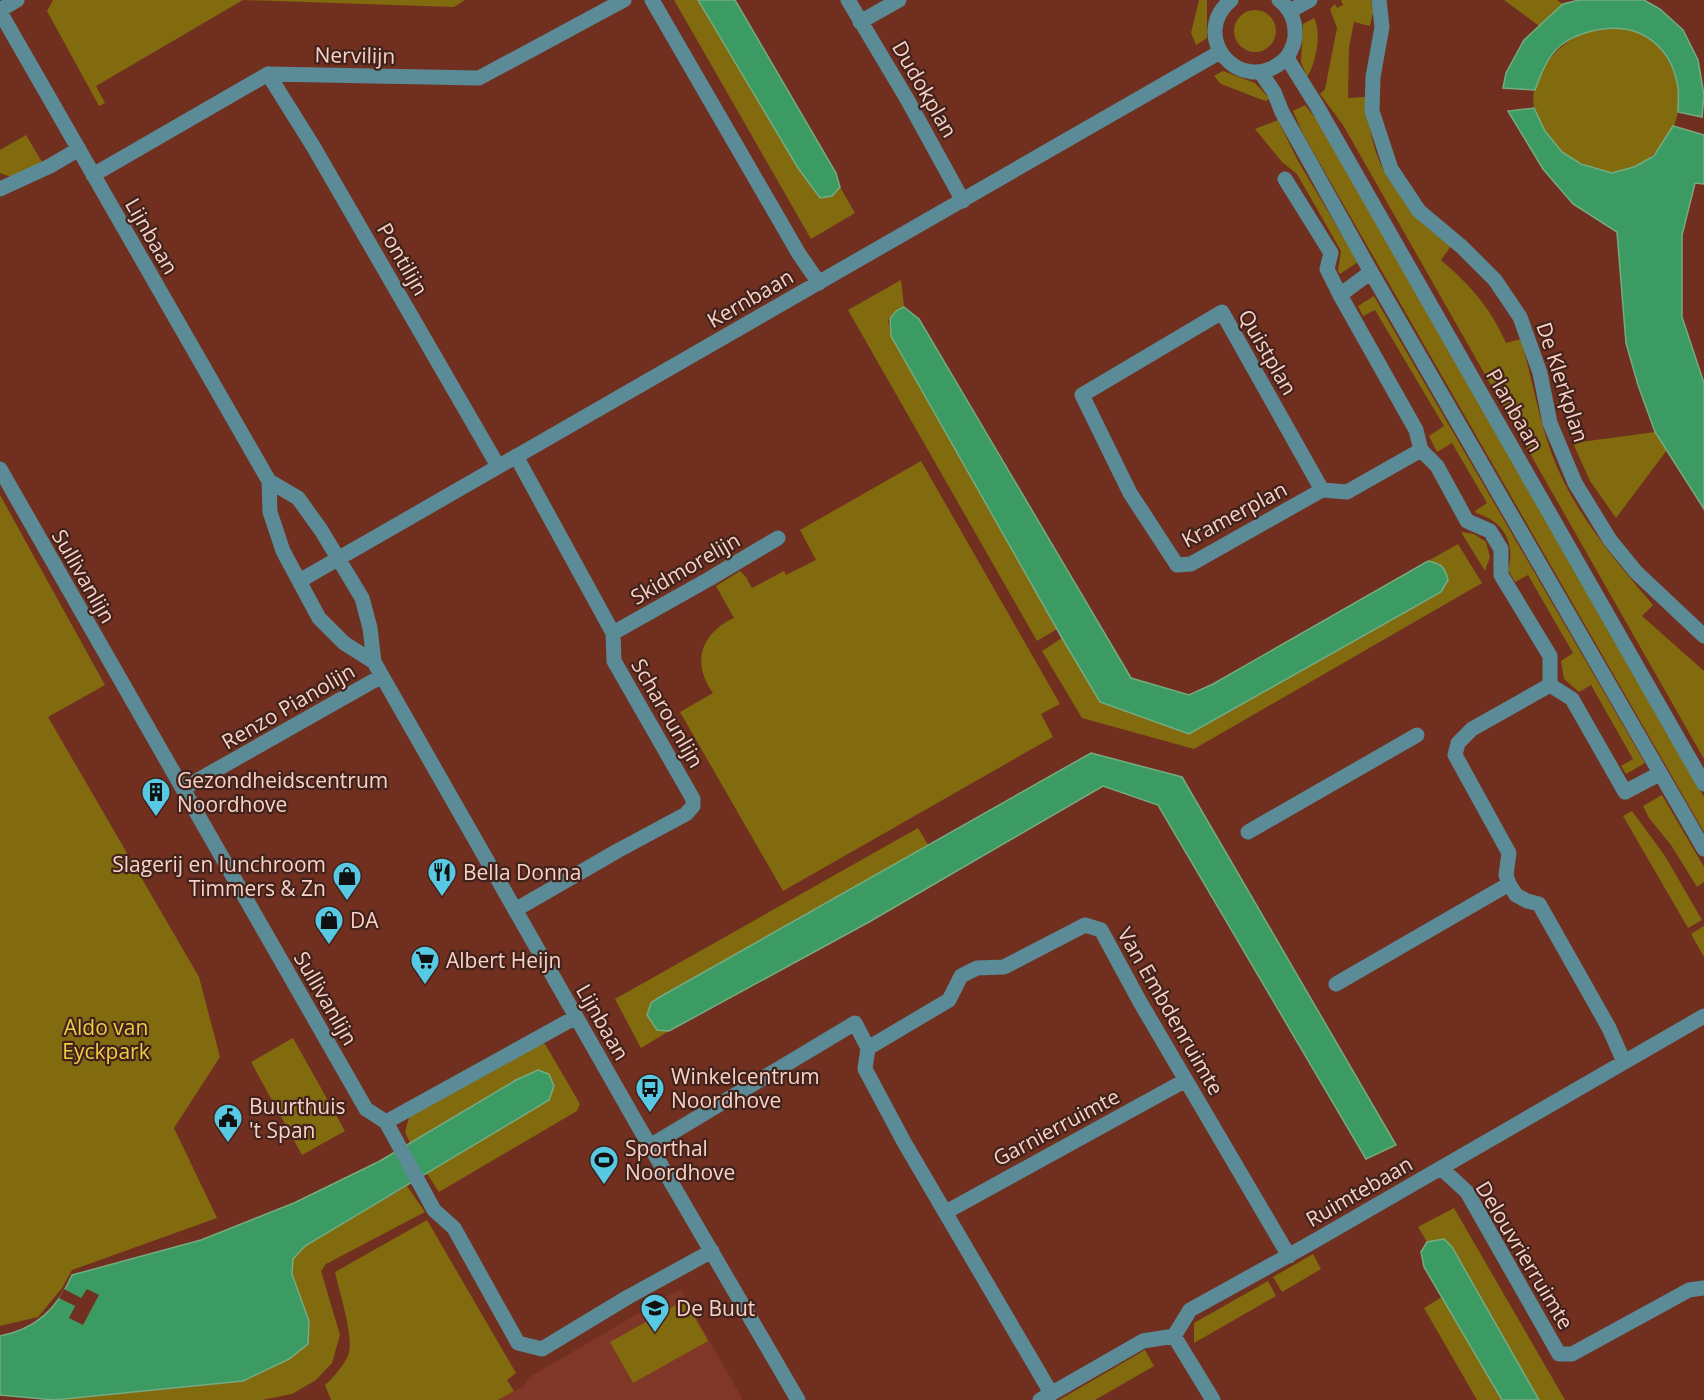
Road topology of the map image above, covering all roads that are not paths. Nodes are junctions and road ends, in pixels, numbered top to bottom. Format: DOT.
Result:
graph roads {
  1 [pos="17,0"];
  2 [pos="624,0"];
  3 [pos="652,0"];
  4 [pos="848,0"];
  5 [pos="899,0"];
  6 [pos="1310,0"];
  7 [pos="1379,0"];
  8 [pos="1225,2"];
  9 [pos="1285,5"];
  10 [pos="0,11"];
  11 [pos="861,22"];
  12 [pos="1220,52"];
  13 [pos="1287,58"];
  14 [pos="1261,73"];
  15 [pos="268,74"];
  16 [pos="79,150"];
  17 [pos="93,175"];
  18 [pos="1285,179"];
  19 [pos="0,189"];
  20 [pos="963,201"];
  21 [pos="1371,272"];
  22 [pos="819,283"];
  23 [pos="1340,295"];
  24 [pos="1082,395"];
  25 [pos="1421,450"];
  26 [pos="516,456"];
  27 [pos="498,466"];
  28 [pos="0,469"];
  29 [pos="269,481"];
  30 [pos="1322,490"];
  31 [pos="778,538"];
  32 [pos="339,558"];
  33 [pos="301,580"];
  34 [pos="613,633"];
  35 [pos="1704,636"];
  36 [pos="374,662"];
  37 [pos="382,676"];
  38 [pos="1550,685"];
  39 [pos="1417,735"];
  40 [pos="1659,774"];
  41 [pos="1704,784"];
  42 [pos="184,788"];
  43 [pos="1248,832"];
  44 [pos="1704,849"];
  45 [pos="1509,884"];
  46 [pos="515,910"];
  47 [pos="1336,984"];
  48 [pos="1704,1016"];
  49 [pos="576,1017"];
  50 [pos="868,1048"];
  51 [pos="1624,1062"];
  52 [pos="1186,1080"];
  53 [pos="386,1122"];
  54 [pos="650,1146"];
  55 [pos="1441,1168"];
  56 [pos="946,1212"];
  57 [pos="712,1251"];
  58 [pos="1289,1256"];
  59 [pos="1704,1288"];
  60 [pos="1174,1336"];
  61 [pos="1046,1397"];
  62 [pos="798,1400"];
  63 [pos="1213,1400"];
  1 -- 10 [label="street"];
  2 -- 15 [label="street, Nervilijn"];
  3 -- 22 [label="street"];
  4 -- 11 [label="street, Dudokplan"];
  5 -- 11 [label="street"];
  6 -- 9 [label="street"];
  7 -- 35 [label="street, De Klerkplan"];
  8 -- 12 [label="street"];
  9 -- 13 [label="street"];
  10 -- 16 [label="street, Lijnbaan"];
  11 -- 20 [label="street, Dudokplan"];
  12 -- 14 [label="street"];
  12 -- 20 [label="street, Kernbaan"];
  13 -- 14 [label="street"];
  13 -- 41 [label="street, Planbaan"];
  14 -- 21 [label="street"];
  15 -- 17 [label="street"];
  15 -- 27 [label="street, Pontilijn"];
  16 -- 17 [label="street, Lijnbaan"];
  16 -- 19 [label="street"];
  17 -- 29 [label="street, Lijnbaan"];
  18 -- 23 [label="street"];
  20 -- 22 [label="street, Kernbaan"];
  21 -- 23 [label="street"];
  21 -- 40 [label="street"];
  22 -- 26 [label="street, Kernbaan"];
  23 -- 25 [label="street"];
  24 -- 30 [label="street, Kramerplan"];
  24 -- 30 [label="street, Quistplan"];
  25 -- 30 [label="street, Kramerplan"];
  25 -- 38 [label="street"];
  26 -- 27 [label="street, Kernbaan"];
  26 -- 34 [label="street, Scharounlijn"];
  27 -- 32 [label="street, Kernbaan"];
  28 -- 42 [label="street, Sullivanlijn"];
  29 -- 32 [label="street, Lijnbaan"];
  29 -- 33 [label="street, Lijnbaan"];
  31 -- 34 [label="street, Skidmorelijn"];
  32 -- 33 [label="street, Kernbaan"];
  32 -- 36 [label="street, Lijnbaan"];
  33 -- 36 [label="street, Lijnbaan"];
  34 -- 46 [label="street, Scharounlijn"];
  36 -- 37 [label="street, Lijnbaan"];
  37 -- 42 [label="street, Renzo Pianolijn"];
  37 -- 46 [label="street, Lijnbaan"];
  38 -- 40 [label="street"];
  38 -- 45 [label="street"];
  39 -- 43 [label="street"];
  40 -- 44 [label="street"];
  42 -- 53 [label="street, Sullivanlijn"];
  45 -- 47 [label="street"];
  45 -- 51 [label="street"];
  46 -- 49 [label="street, Lijnbaan"];
  48 -- 51 [label="street, Ruimtebaan"];
  49 -- 53 [label="street"];
  49 -- 54 [label="street, Lijnbaan"];
  50 -- 52 [label="street, Van Embdenruimte"];
  50 -- 54 [label="street"];
  50 -- 56 [label="street"];
  51 -- 55 [label="street, Ruimtebaan"];
  52 -- 56 [label="street, Garnierruimte"];
  52 -- 58 [label="street, Van Embdenruimte"];
  53 -- 57 [label="street, Sullivanlijn"];
  54 -- 57 [label="street, Lijnbaan"];
  55 -- 58 [label="street, Ruimtebaan"];
  55 -- 59 [label="street, Delouvrierruimte"];
  56 -- 61 [label="street"];
  57 -- 62 [label="street, Lijnbaan"];
  58 -- 60 [label="street, Ruimtebaan"];
  60 -- 61 [label="street"];
  60 -- 63 [label="street"];
}
